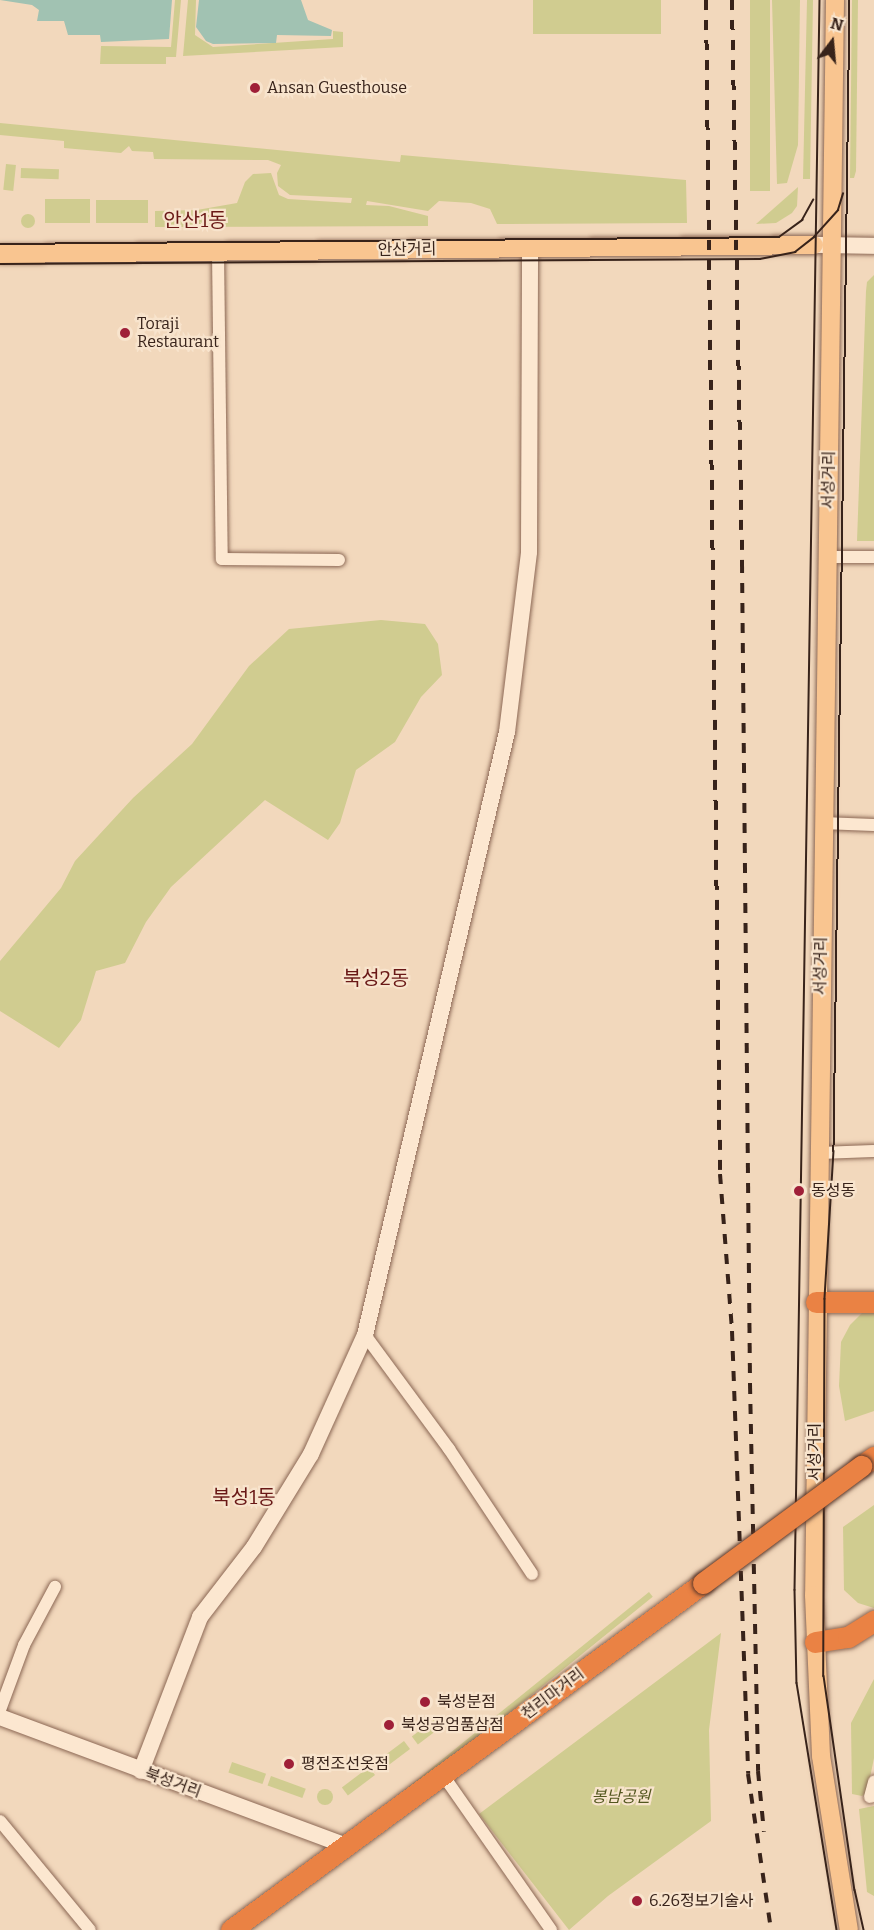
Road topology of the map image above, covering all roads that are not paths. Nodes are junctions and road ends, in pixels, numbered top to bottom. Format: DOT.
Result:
graph roads {
  1 [pos="835,0"];
  2 [pos="823,245"];
  3 [pos="874,246"];
  4 [pos="530,248"];
  5 [pos="218,252"];
  6 [pos="0,254"];
  7 [pos="828,557"];
  8 [pos="874,557"];
  9 [pos="339,560"];
  10 [pos="822,823"];
  11 [pos="874,825"];
  12 [pos="874,1151"];
  13 [pos="819,1153"];
  14 [pos="816,1302"];
  15 [pos="874,1302"];
  16 [pos="365,1335"];
  17 [pos="867,1461"];
  18 [pos="532,1574"];
  19 [pos="55,1587"];
  20 [pos="874,1622"];
  21 [pos="815,1642"];
  22 [pos="0,1710"];
  23 [pos="0,1718"];
  24 [pos="141,1771"];
  25 [pos="443,1775"];
  26 [pos="874,1782"];
  27 [pos="870,1797"];
  28 [pos="0,1821"];
  29 [pos="346,1846"];
  30 [pos="90,1930"];
  31 [pos="231,1930"];
  32 [pos="551,1930"];
  33 [pos="849,1930"];
  1 -- 2 [label="main road, 서성거리"];
  2 -- 3 [label="street"];
  2 -- 4 [label="main road, 안산거리"];
  2 -- 7 [label="main road, 서성거리"];
  4 -- 5 [label="main road, 안산거리"];
  4 -- 16 [label="street"];
  5 -- 6 [label="main road, 안산거리"];
  5 -- 9 [label="street"];
  7 -- 8 [label="street"];
  7 -- 10 [label="main road, 서성거리"];
  10 -- 11 [label="street"];
  10 -- 13 [label="main road, 서성거리"];
  12 -- 13 [label="street"];
  13 -- 14 [label="main road, 서성거리"];
  14 -- 15 [label="highway"];
  14 -- 21 [label="main road, 서성거리"];
  16 -- 18 [label="street"];
  16 -- 24 [label="street"];
  17 -- 25 [label="highway, 천리마거리, bridge"];
  19 -- 22 [label="street"];
  20 -- 21 [label="highway"];
  21 -- 33 [label="main road, 서성거리"];
  23 -- 24 [label="street, 북성거리"];
  24 -- 29 [label="street, 북성거리"];
  25 -- 29 [label="highway, 천리마거리"];
  25 -- 32 [label="street"];
  26 -- 27 [label="street"];
  28 -- 30 [label="street"];
  29 -- 31 [label="highway, 천리마거리"];
}
